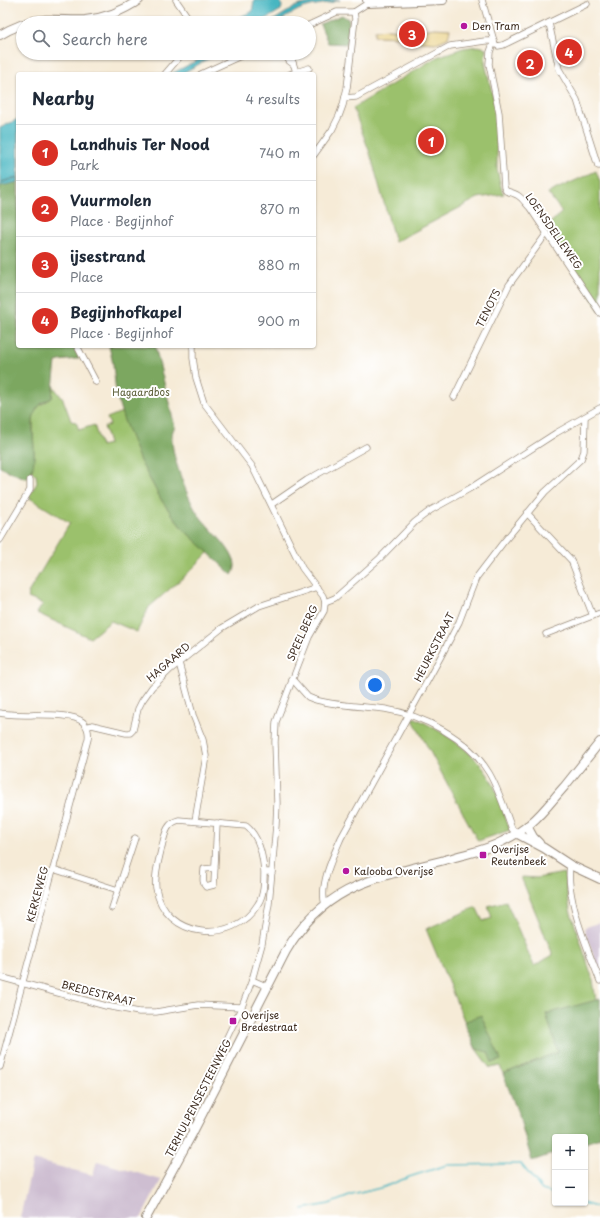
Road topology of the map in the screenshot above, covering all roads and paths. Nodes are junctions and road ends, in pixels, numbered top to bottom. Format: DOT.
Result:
graph roads {
  1 [pos="139,0"];
  2 [pos="176,0"];
  3 [pos="443,0"];
  4 [pos="482,0"];
  5 [pos="368,1"];
  6 [pos="587,4"];
  7 [pos="354,12"];
  8 [pos="106,16"];
  9 [pos="187,16"];
  10 [pos="316,22"];
  11 [pos="549,23"];
  12 [pos="16,27"];
  13 [pos="0,35"];
  14 [pos="493,42"];
  15 [pos="178,60"];
  16 [pos="232,60"];
  17 [pos="288,60"];
  18 [pos="293,60"];
  19 [pos="293,64"];
  20 [pos="309,68"];
  21 [pos="167,72"];
  22 [pos="205,72"];
  23 [pos="293,72"];
  24 [pos="296,72"];
  25 [pos="345,98"];
  26 [pos="316,152"];
  27 [pos="600,166"];
  28 [pos="547,233"];
  29 [pos="600,313"];
  30 [pos="78,348"];
  31 [pos="193,348"];
  32 [pos="96,382"];
  33 [pos="454,397"];
  34 [pos="600,408"];
  35 [pos="586,417"];
  36 [pos="366,447"];
  37 [pos="30,480"];
  38 [pos="272,504"];
  39 [pos="527,513"];
  40 [pos="0,540"];
  41 [pos="317,587"];
  42 [pos="325,602"];
  43 [pos="600,614"];
  44 [pos="593,616"];
  45 [pos="546,634"];
  46 [pos="179,664"];
  47 [pos="292,679"];
  48 [pos="0,713"];
  49 [pos="409,715"];
  50 [pos="87,727"];
  51 [pos="600,742"];
  52 [pos="195,821"];
  53 [pos="217,823"];
  54 [pos="527,826"];
  55 [pos="516,834"];
  56 [pos="135,838"];
  57 [pos="544,848"];
  58 [pos="570,865"];
  59 [pos="215,868"];
  60 [pos="53,869"];
  61 [pos="264,872"];
  62 [pos="272,872"];
  63 [pos="600,879"];
  64 [pos="264,880"];
  65 [pos="272,880"];
  66 [pos="118,890"];
  67 [pos="325,905"];
  68 [pos="112,908"];
  69 [pos="0,977"];
  70 [pos="252,980"];
  71 [pos="600,981"];
  72 [pos="22,983"];
  73 [pos="268,987"];
  74 [pos="242,1007"];
  75 [pos="0,1067"];
  76 [pos="193,1132"];
  77 [pos="146,1218"];
  1 -- 8 [label="main road"];
  2 -- 9 [label="street"];
  3 -- 5 [label="main road"];
  4 -- 14 [label="street"];
  5 -- 7 [label="street"];
  6 -- 11 [label="street"];
  7 -- 10 [label="street"];
  7 -- 25 [label="street"];
  11 -- 14 [label="street"];
  11 -- 27 [label="street"];
  12 -- 13 [label="main road"];
  14 -- 25 [label="street"];
  14 -- 28 [label="street, LOENSDELLEWEG"];
  15 -- 21 [label="street"];
  16 -- 22 [label="street"];
  17 -- 19 [label="street"];
  18 -- 19 [label="street"];
  19 -- 23 [label="street"];
  20 -- 24 [label="street"];
  25 -- 26 [label="street"];
  28 -- 29 [label="street, LOENSDELLEWEG"];
  28 -- 33 [label="street, TENOTS"];
  30 -- 32 [label="street"];
  31 -- 38 [label="street"];
  34 -- 35 [label="street, SPEELBERG"];
  35 -- 39 [label="street, HEURKSTRAAT"];
  35 -- 42 [label="street, SPEELBERG"];
  36 -- 38 [label="street"];
  37 -- 40 [label="street"];
  38 -- 41 [label="street"];
  39 -- 44 [label="street"];
  39 -- 49 [label="street, HEURKSTRAAT"];
  41 -- 42 [label="street"];
  41 -- 46 [label="street, HAGAARD"];
  42 -- 47 [label="street, SPEELBERG"];
  43 -- 44 [label="street"];
  44 -- 45 [label="street"];
  46 -- 50 [label="street, HAGAARD"];
  46 -- 52 [label="street"];
  47 -- 49 [label="street"];
  47 -- 62 [label="street, SPEELBERG"];
  48 -- 50 [label="street, HAGAARD"];
  49 -- 55 [label="street"];
  49 -- 67 [label="street, HEURKSTRAAT"];
  50 -- 60 [label="street, KERKEWEG"];
  51 -- 54 [label="main road, TERHULPENSESTEENWEG"];
  52 -- 53 [label="street"];
  52 -- 64 [label="street"];
  53 -- 59 [label="street"];
  53 -- 61 [label="street"];
  54 -- 55 [label="main road, TERHULPENSESTEENWEG"];
  54 -- 57 [label="main road"];
  55 -- 57 [label="main road"];
  55 -- 67 [label="main road, TERHULPENSESTEENWEG"];
  56 -- 66 [label="street"];
  57 -- 58 [label="main road"];
  58 -- 63 [label="main road"];
  58 -- 71 [label="street"];
  60 -- 66 [label="street"];
  60 -- 72 [label="street, KERKEWEG"];
  61 -- 62 [label="street"];
  61 -- 64 [label="street"];
  62 -- 65 [label="street, SPEELBERG"];
  64 -- 65 [label="street"];
  65 -- 70 [label="street, SPEELBERG"];
  66 -- 68 [label="street"];
  67 -- 73 [label="main road, TERHULPENSESTEENWEG"];
  69 -- 72 [label="street, BREDESTRAAT"];
  70 -- 73 [label="street"];
  70 -- 74 [label="street, SPEELBERG"];
  72 -- 74 [label="street, BREDESTRAAT"];
  72 -- 75 [label="street, KERKEWEG"];
  73 -- 76 [label="main road, TERHULPENSESTEENWEG"];
  74 -- 76 [label="street, SPEELBERG"];
  76 -- 77 [label="main road, TERHULPENSESTEENWEG"];
}
